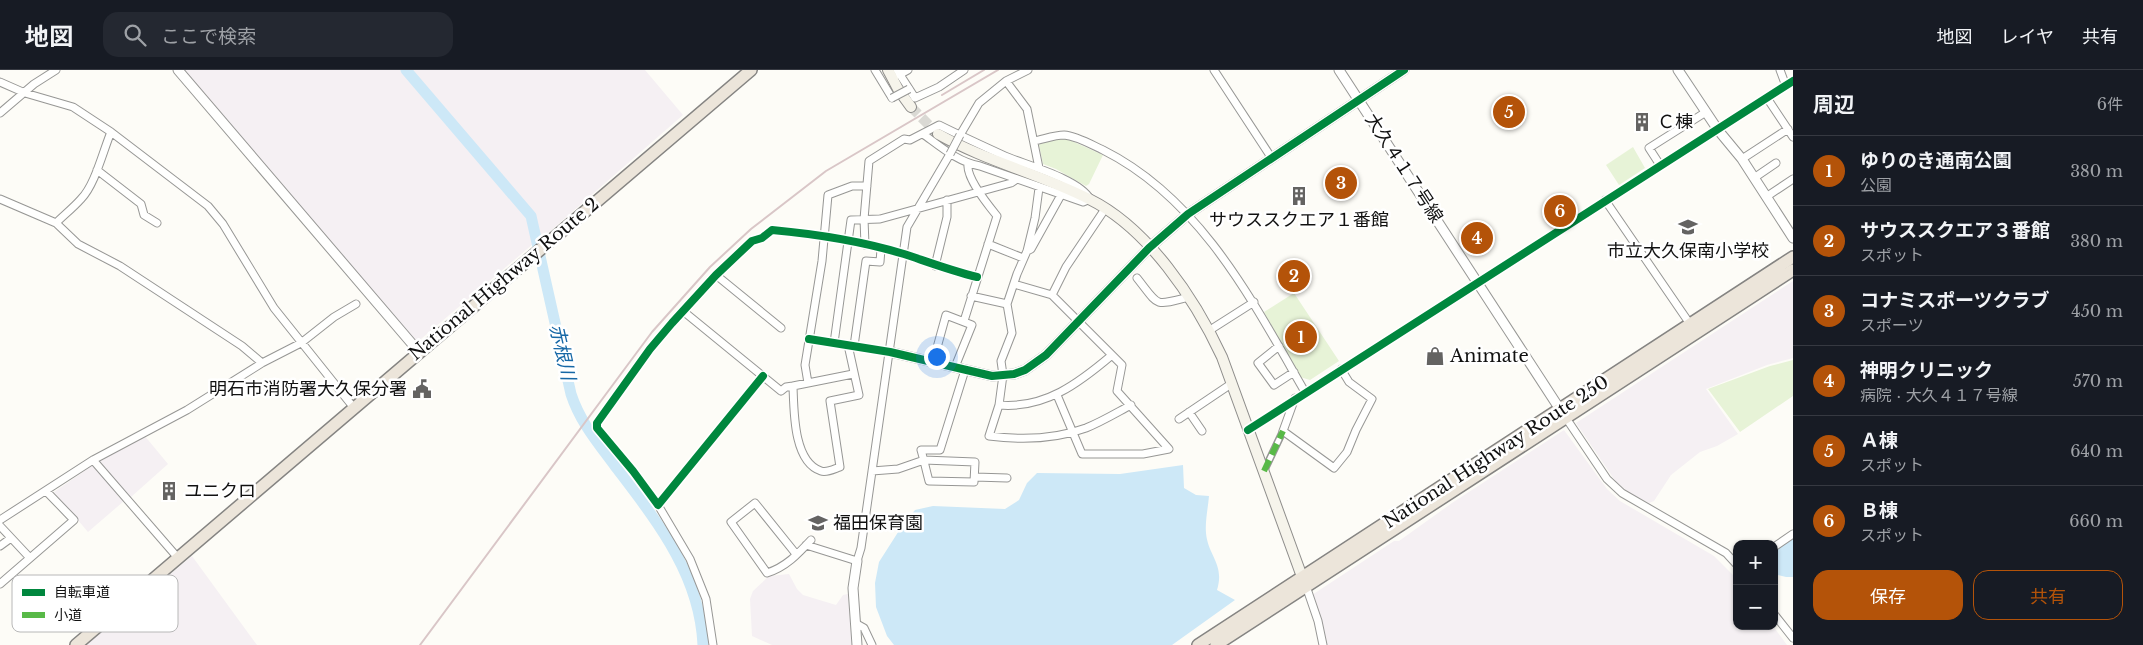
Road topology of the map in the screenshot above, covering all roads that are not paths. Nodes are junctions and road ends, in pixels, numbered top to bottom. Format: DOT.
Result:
graph roads {
  1 [pos="56,70"];
  2 [pos="178,70"];
  3 [pos="751,70"];
  4 [pos="875,70"];
  5 [pos="888,70"];
  6 [pos="908,70"];
  7 [pos="964,70"];
  8 [pos="1028,70"];
  9 [pos="1214,70"];
  10 [pos="1339,70"];
  11 [pos="1404,70"];
  12 [pos="1678,70"];
  13 [pos="1780,70"];
  14 [pos="898,72"];
  15 [pos="1006,81"];
  16 [pos="0,82"];
  17 [pos="1791,83"];
  18 [pos="909,90"];
  19 [pos="25,93"];
  20 [pos="1767,98"];
  21 [pos="1360,100"];
  22 [pos="913,103"];
  23 [pos="1706,112"];
  24 [pos="0,113"];
  25 [pos="1788,129"];
  26 [pos="1718,130"];
  27 [pos="111,132"];
  28 [pos="923,134"];
  29 [pos="938,134"];
  30 [pos="960,135"];
  31 [pos="1793,137"];
  32 [pos="1034,141"];
  33 [pos="950,154"];
  34 [pos="1271,157"];
  35 [pos="1742,158"];
  36 [pos="968,164"];
  37 [pos="1776,164"];
  38 [pos="1660,165"];
  39 [pos="1039,168"];
  40 [pos="97,170"];
  41 [pos="1754,178"];
  42 [pos="1017,179"];
  43 [pos="1793,179"];
  44 [pos="866,186"];
  45 [pos="1039,188"];
  46 [pos="979,193"];
  47 [pos="1061,195"];
  48 [pos="1766,197"];
  49 [pos="0,199"];
  50 [pos="1090,199"];
  51 [pos="947,200"];
  52 [pos="1605,200"];
  53 [pos="918,207"];
  54 [pos="1105,209"];
  55 [pos="1188,214"];
  56 [pos="864,218"];
  57 [pos="157,223"];
  58 [pos="56,224"];
  59 [pos="825,236"];
  60 [pos="1793,238"];
  61 [pos="849,241"];
  62 [pos="988,244"];
  63 [pos="865,245"];
  64 [pos="1149,248"];
  65 [pos="881,249"];
  66 [pos="903,254"];
  67 [pos="1025,254"];
  68 [pos="1793,257"];
  69 [pos="935,266"];
  70 [pos="1793,270"];
  71 [pos="716,275"];
  72 [pos="977,278"];
  73 [pos="1137,278"];
  74 [pos="1478,281"];
  75 [pos="1014,284"];
  76 [pos="1052,295"];
  77 [pos="971,296"];
  78 [pos="1189,297"];
  79 [pos="1254,302"];
  80 [pos="356,304"];
  81 [pos="1007,304"];
  82 [pos="683,311"];
  83 [pos="964,321"];
  84 [pos="1079,321"];
  85 [pos="1690,324"];
  86 [pos="781,328"];
  87 [pos="1210,330"];
  88 [pos="809,339"];
  89 [pos="301,343"];
  90 [pos="834,343"];
  91 [pos="851,345"];
  92 [pos="1279,346"];
  93 [pos="419,352"];
  94 [pos="890,352"];
  95 [pos="1112,355"];
  96 [pos="933,362"];
  97 [pos="262,363"];
  98 [pos="955,367"];
  99 [pos="1341,369"];
  100 [pos="964,370"];
  101 [pos="1294,372"];
  102 [pos="853,374"];
  103 [pos="764,376"];
  104 [pos="1003,376"];
  105 [pos="808,383"];
  106 [pos="1231,384"];
  107 [pos="793,386"];
  108 [pos="1305,392"];
  109 [pos="1057,395"];
  110 [pos="1295,398"];
  111 [pos="999,405"];
  112 [pos="1131,405"];
  113 [pos="354,408"];
  114 [pos="1190,412"];
  115 [pos="1564,414"];
  116 [pos="1179,419"];
  117 [pos="1202,430"];
  118 [pos="1248,430"];
  119 [pos="1073,431"];
  120 [pos="1284,431"];
  121 [pos="93,460"];
  122 [pos="924,460"];
  123 [pos="872,471"];
  124 [pos="1264,471"];
  125 [pos="975,477"];
  126 [pos="1007,478"];
  127 [pos="46,491"];
  128 [pos="658,505"];
  129 [pos="0,520"];
  130 [pos="0,526"];
  131 [pos="1793,534"];
  132 [pos="11,538"];
  133 [pos="1778,544"];
  134 [pos="0,546"];
  135 [pos="796,554"];
  136 [pos="30,558"];
  137 [pos="178,558"];
  138 [pos="857,561"];
  139 [pos="1733,561"];
  140 [pos="158,575"];
  141 [pos="1304,582"];
  142 [pos="0,584"];
  143 [pos="1778,619"];
  144 [pos="855,623"];
  145 [pos="91,632"];
  146 [pos="1793,638"];
  147 [pos="76,645"];
  148 [pos="713,645"];
  149 [pos="857,645"];
  150 [pos="872,645"];
  151 [pos="1198,645"];
  152 [pos="1216,645"];
  153 [pos="1323,645"];
  1 -- 19 [label="street"];
  2 -- 93 [label="street"];
  3 -- 93 [label="highway, National Highway Route 2"];
  4 -- 18 [label="street, bridge"];
  5 -- 22 [label="main road"];
  6 -- 14 [label="street"];
  7 -- 22 [label="street"];
  8 -- 15 [label="street"];
  9 -- 34 [label="street"];
  10 -- 21 [label="street, 大久４１７号線"];
  11 -- 21 [label="street"];
  12 -- 23 [label="street"];
  13 -- 17 [label="street"];
  14 -- 18 [label="street"];
  15 -- 30 [label="street"];
  15 -- 32 [label="street"];
  16 -- 19 [label="street"];
  17 -- 20 [label="street"];
  18 -- 22 [label="street"];
  19 -- 24 [label="street"];
  19 -- 27 [label="street"];
  20 -- 25 [label="street"];
  20 -- 26 [label="street"];
  21 -- 34 [label="street"];
  21 -- 74 [label="street, 大久４１７号線"];
  23 -- 26 [label="street"];
  23 -- 38 [label="street"];
  25 -- 31 [label="street"];
  25 -- 35 [label="street"];
  26 -- 35 [label="street"];
  26 -- 38 [label="street"];
  27 -- 40 [label="street"];
  27 -- 89 [label="street"];
  28 -- 30 [label="street"];
  28 -- 33 [label="street"];
  28 -- 44 [label="street"];
  29 -- 50 [label="main road"];
  30 -- 33 [label="street, bridge"];
  30 -- 39 [label="street"];
  32 -- 39 [label="street"];
  32 -- 55 [label="street"];
  33 -- 36 [label="street"];
  33 -- 53 [label="street"];
  34 -- 55 [label="street"];
  35 -- 41 [label="street"];
  36 -- 42 [label="street"];
  36 -- 46 [label="street"];
  37 -- 41 [label="street"];
  38 -- 52 [label="street"];
  39 -- 50 [label="street"];
  40 -- 57 [label="street"];
  40 -- 58 [label="street"];
  41 -- 48 [label="street"];
  42 -- 45 [label="street"];
  42 -- 46 [label="street"];
  43 -- 48 [label="street"];
  44 -- 56 [label="street"];
  44 -- 59 [label="street"];
  45 -- 47 [label="street"];
  45 -- 67 [label="street"];
  46 -- 51 [label="street"];
  46 -- 62 [label="street"];
  47 -- 50 [label="street"];
  47 -- 67 [label="street"];
  48 -- 60 [label="street"];
  49 -- 58 [label="street"];
  50 -- 54 [label="main road"];
  51 -- 53 [label="street"];
  51 -- 69 [label="street"];
  52 -- 74 [label="street"];
  52 -- 85 [label="street"];
  53 -- 56 [label="street"];
  53 -- 66 [label="street"];
  54 -- 64 [label="main road"];
  54 -- 76 [label="street"];
  55 -- 64 [label="street"];
  55 -- 79 [label="street"];
  56 -- 61 [label="street"];
  56 -- 63 [label="street"];
  58 -- 97 [label="street"];
  59 -- 61 [label="street"];
  59 -- 71 [label="street"];
  59 -- 88 [label="street"];
  61 -- 63 [label="street"];
  61 -- 90 [label="street"];
  62 -- 67 [label="street"];
  62 -- 72 [label="street"];
  63 -- 65 [label="street"];
  64 -- 78 [label="main road"];
  64 -- 84 [label="street"];
  65 -- 66 [label="street"];
  65 -- 91 [label="street"];
  66 -- 69 [label="street"];
  66 -- 94 [label="street"];
  67 -- 75 [label="street"];
  68 -- 85 [label="highway, National Highway Route 250"];
  69 -- 72 [label="street"];
  70 -- 115 [label="highway, National Highway Route 250"];
  71 -- 82 [label="street"];
  71 -- 86 [label="street"];
  72 -- 77 [label="street"];
  73 -- 78 [label="street"];
  74 -- 99 [label="street"];
  74 -- 115 [label="street, 大久４１７号線"];
  75 -- 76 [label="street"];
  75 -- 81 [label="street"];
  76 -- 84 [label="street"];
  77 -- 81 [label="street"];
  77 -- 83 [label="street"];
  78 -- 87 [label="main road"];
  79 -- 87 [label="street"];
  79 -- 92 [label="street"];
  80 -- 89 [label="street"];
  81 -- 104 [label="street"];
  82 -- 103 [label="street"];
  82 -- 128 [label="street"];
  83 -- 96 [label="street"];
  83 -- 98 [label="street"];
  84 -- 95 [label="street"];
  84 -- 104 [label="street"];
  85 -- 115 [label="highway, National Highway Route 250"];
  87 -- 106 [label="main road"];
  88 -- 90 [label="street"];
  88 -- 105 [label="street"];
  89 -- 97 [label="street"];
  89 -- 113 [label="street"];
  90 -- 91 [label="street"];
  91 -- 94 [label="street"];
  91 -- 102 [label="street"];
  92 -- 101 [label="street"];
  92 -- 101 [label="street"];
  93 -- 113 [label="highway, National Highway Route 2"];
  94 -- 96 [label="street"];
  94 -- 123 [label="street"];
  95 -- 109 [label="street"];
  95 -- 112 [label="street"];
  96 -- 98 [label="street"];
  97 -- 121 [label="street"];
  98 -- 100 [label="street"];
  99 -- 108 [label="street"];
  99 -- 120 [label="street"];
  100 -- 104 [label="street"];
  100 -- 122 [label="street"];
  101 -- 108 [label="street"];
  102 -- 105 [label="street"];
  102 -- 107 [label="street"];
  103 -- 107 [label="street"];
  103 -- 128 [label="street"];
  104 -- 111 [label="street"];
  105 -- 107 [label="street"];
  106 -- 114 [label="street"];
  106 -- 118 [label="main road"];
  108 -- 110 [label="street"];
  109 -- 111 [label="street"];
  109 -- 119 [label="street"];
  110 -- 118 [label="street"];
  110 -- 120 [label="street"];
  111 -- 119 [label="street"];
  112 -- 119 [label="street"];
  112 -- 119 [label="street"];
  113 -- 137 [label="highway, National Highway Route 2"];
  114 -- 116 [label="street"];
  114 -- 117 [label="street"];
  115 -- 139 [label="street"];
  115 -- 141 [label="highway, National Highway Route 250"];
  118 -- 124 [label="main road"];
  120 -- 124 [label="street"];
  121 -- 127 [label="street"];
  121 -- 137 [label="street"];
  122 -- 123 [label="street"];
  122 -- 125 [label="street"];
  122 -- 125 [label="street"];
  123 -- 138 [label="street"];
  124 -- 141 [label="main road"];
  125 -- 126 [label="street"];
  127 -- 129 [label="street"];
  127 -- 136 [label="street"];
  128 -- 148 [label="street"];
  130 -- 132 [label="street"];
  131 -- 133 [label="street"];
  132 -- 134 [label="street"];
  132 -- 136 [label="street"];
  135 -- 135 [label="street"];
  135 -- 138 [label="street"];
  136 -- 142 [label="street"];
  137 -- 140 [label="highway, National Highway Route 2"];
  138 -- 144 [label="street"];
  141 -- 151 [label="highway, National Highway Route 250"];
  141 -- 152 [label="highway, National Highway Route 250"];
  141 -- 153 [label="street"];
  143 -- 146 [label="street"];
  144 -- 149 [label="street"];
  144 -- 150 [label="street"];
  145 -- 147 [label="highway, National Highway Route 2"];
}
